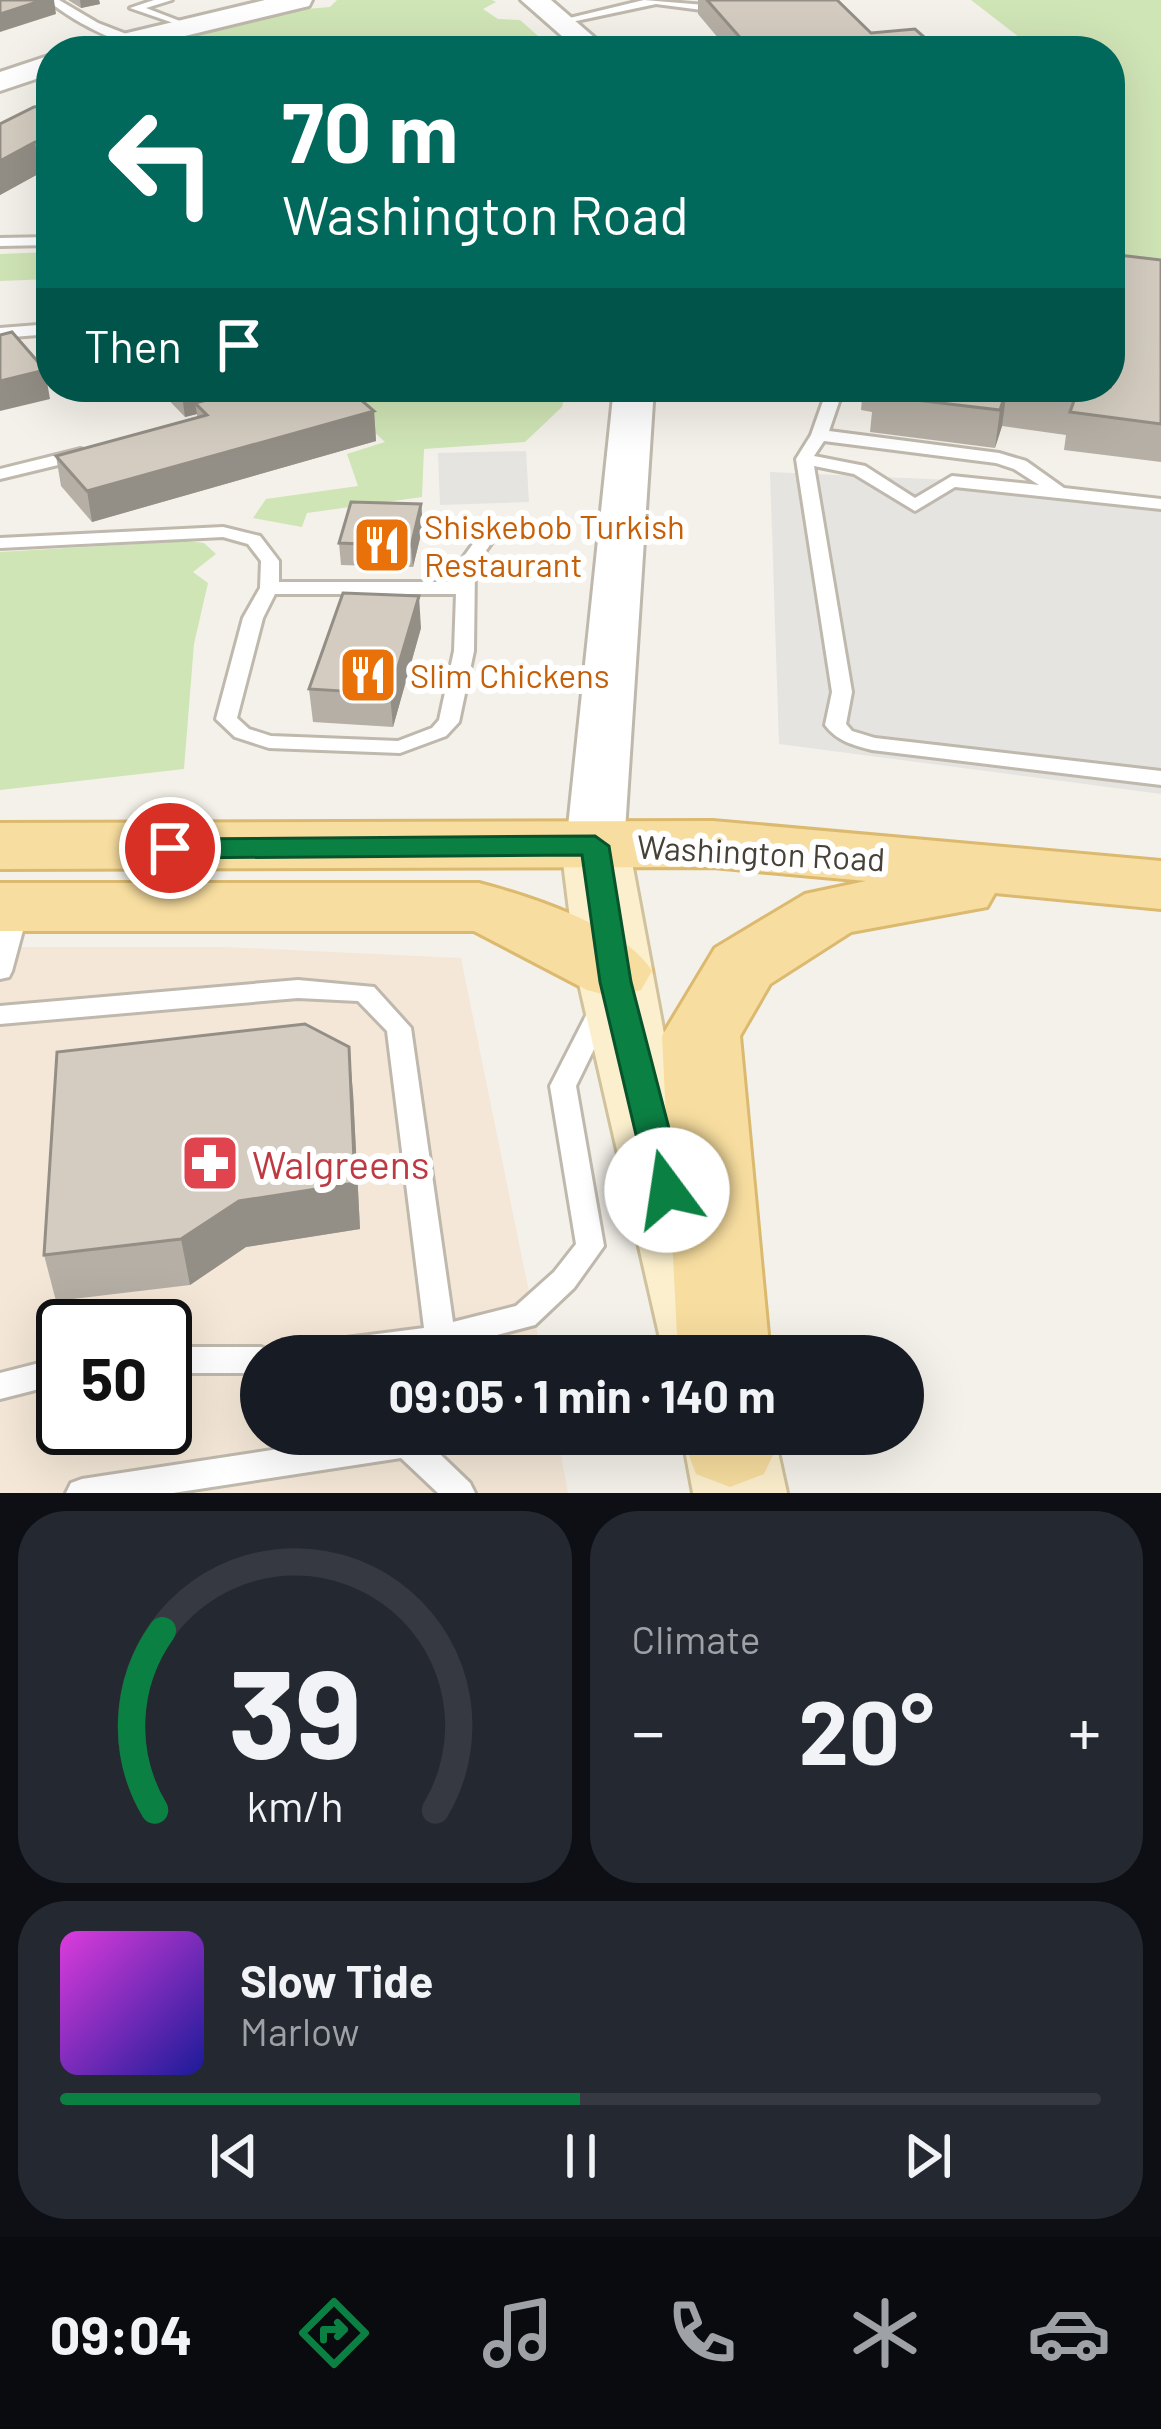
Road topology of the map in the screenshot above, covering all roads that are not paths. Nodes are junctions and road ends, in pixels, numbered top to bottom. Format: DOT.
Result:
graph roads {
  1 [pos="52,0"];
  2 [pos="534,0"];
  3 [pos="760,0"];
  4 [pos="290,1"];
  5 [pos="658,1"];
  6 [pos="625,4"];
  7 [pos="174,13"];
  8 [pos="562,21"];
  9 [pos="122,36"];
  10 [pos="133,36"];
  11 [pos="579,36"];
  12 [pos="36,69"];
  13 [pos="0,82"];
  14 [pos="36,241"];
  15 [pos="0,242"];
  16 [pos="36,330"];
  17 [pos="0,333"];
  18 [pos="633,402"];
  19 [pos="830,402"];
  20 [pos="818,435"];
  21 [pos="103,448"];
  22 [pos="804,459"];
  23 [pos="0,474"];
  24 [pos="1061,491"];
  25 [pos="1161,504"];
  26 [pos="490,531"];
  27 [pos="0,543"];
  28 [pos="269,588"];
  29 [pos="465,588"];
  30 [pos="1161,778"];
  31 [pos="595,846"];
  32 [pos="1059,874"];
  33 [pos="1161,885"];
  34 [pos="4,908"];
  35 [pos="615,976"];
  36 [pos="0,1015"];
  37 [pos="440,1335"];
  38 [pos="452,1335"];
  39 [pos="706,1335"];
  40 [pos="721,1335"];
  41 [pos="192,1360"];
  42 [pos="240,1360"];
  43 [pos="36,1377"];
  44 [pos="0,1386"];
  45 [pos="99,1492"];
  46 [pos="459,1493"];
  1 -- 9 [label="lane"];
  2 -- 8 [label="street"];
  3 -- 5 [label="lane"];
  4 -- 7 [label="street"];
  5 -- 6 [label="lane"];
  6 -- 8 [label="lane"];
  7 -- 10 [label="street"];
  8 -- 11 [label="street"];
  12 -- 13 [label="street"];
  14 -- 15 [label="lane"];
  16 -- 17 [label="lane"];
  18 -- 31 [label="street"];
  19 -- 20 [label="lane"];
  20 -- 22 [label="lane"];
  20 -- 24 [label="lane"];
  21 -- 23 [label="lane"];
  22 -- 24 [label="lane"];
  22 -- 30 [label="lane"];
  24 -- 25 [label="lane"];
  26 -- 29 [label="lane"];
  27 -- 28 [label="lane"];
  28 -- 29 [label="lane"];
  28 -- 29 [label="lane"];
  31 -- 32 [label="main road, Washington Road"];
  31 -- 34 [label="main road, Washington Road"];
  31 -- 35 [label="main road"];
  32 -- 33 [label="main road, Washington Road"];
  32 -- 40 [label="main road"];
  34 -- 35 [label="main road, Washington Road"];
  35 -- 38 [label="lane"];
  35 -- 39 [label="main road"];
  36 -- 37 [label="lane"];
  41 -- 42 [label="lane"];
  43 -- 44 [label="lane"];
  45 -- 46 [label="lane"];
}
